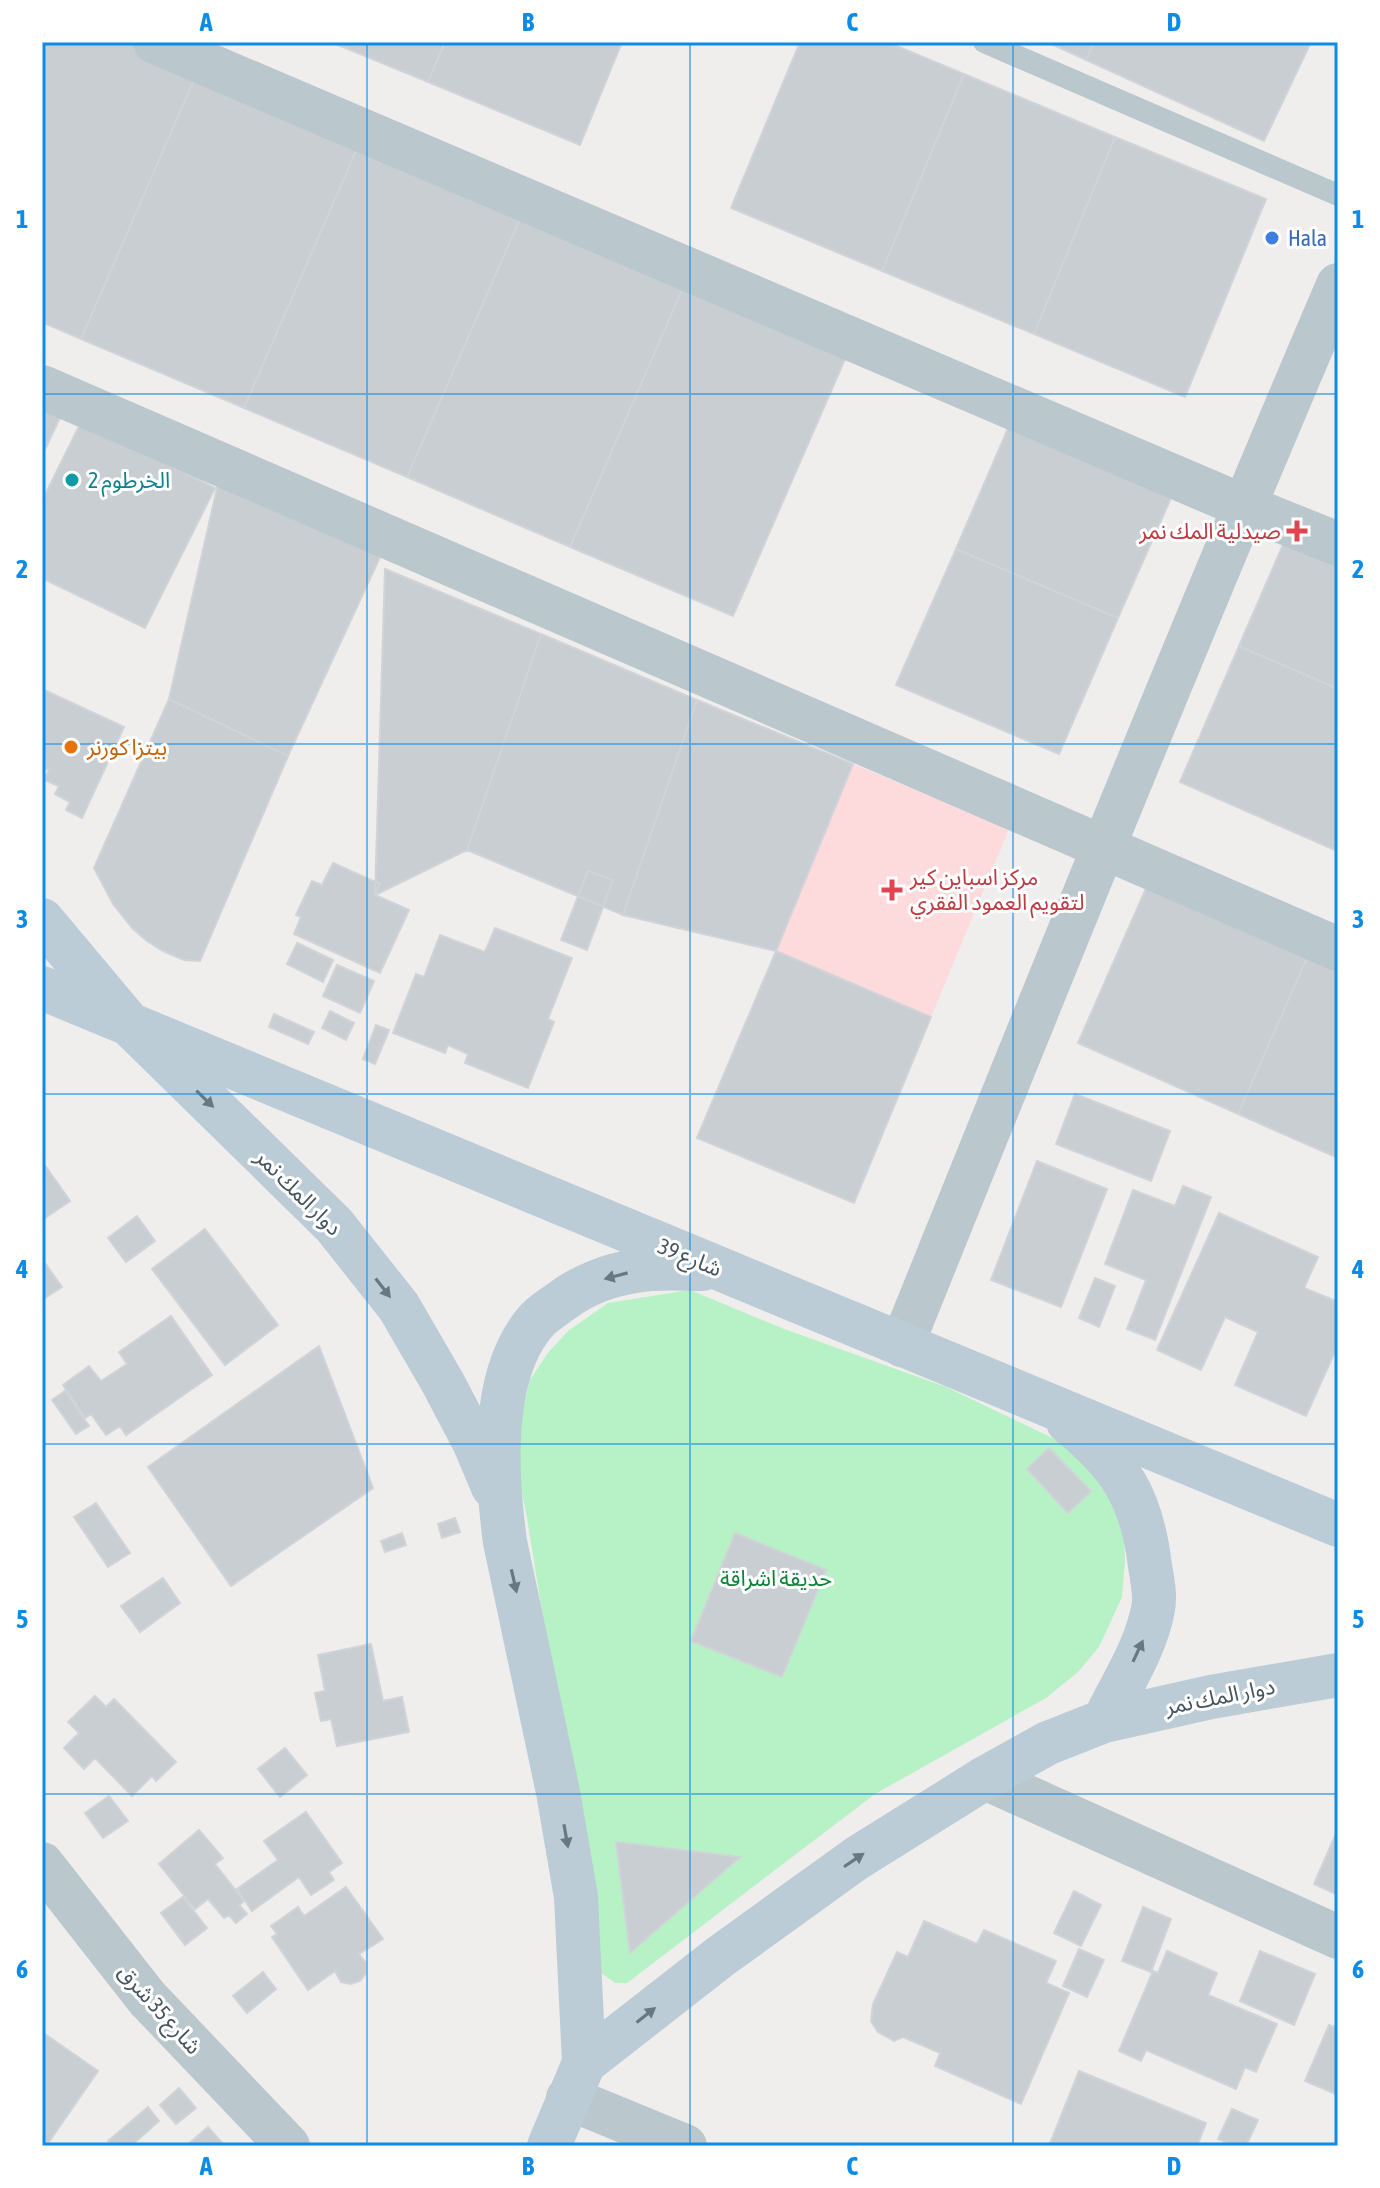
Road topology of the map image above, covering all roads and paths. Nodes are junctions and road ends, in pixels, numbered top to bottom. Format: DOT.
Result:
graph roads {
  1 [pos="155,42"];
  2 [pos="984,42"];
  3 [pos="1338,195"];
  4 [pos="1338,285"];
  5 [pos="42,387"];
  6 [pos="1243,506"];
  7 [pos="1338,544"];
  8 [pos="1103,847"];
  9 [pos="42,920"];
  10 [pos="1338,949"];
  11 [pos="42,988"];
  12 [pos="130,1025"];
  13 [pos="721,1270"];
  14 [pos="902,1345"];
  15 [pos="1047,1405"];
  16 [pos="500,1504"];
  17 [pos="1338,1525"];
  18 [pos="1338,1675"];
  19 [pos="1104,1721"];
  20 [pos="985,1778"];
  21 [pos="42,1864"];
  22 [pos="1338,1937"];
  23 [pos="576,2080"];
  24 [pos="288,2146"];
  25 [pos="549,2146"];
  26 [pos="685,2146"];
  1 -- 6 [label="street"];
  2 -- 3 [label="lane"];
  4 -- 6 [label="street"];
  5 -- 8 [label="street"];
  6 -- 7 [label="street"];
  6 -- 8 [label="street"];
  8 -- 10 [label="street"];
  8 -- 14 [label="street"];
  9 -- 12 [label="street, دوار المك نمر"];
  11 -- 12 [label="street, شارع 39"];
  12 -- 13 [label="street, شارع 39"];
  12 -- 16 [label="street, دوار المك نمر, one-way"];
  13 -- 14 [label="street, شارع 39"];
  13 -- 16 [label="street, one-way"];
  14 -- 15 [label="street, شارع 39"];
  15 -- 17 [label="street, شارع 39"];
  19 -- 15 [label="street, one-way"];
  16 -- 23 [label="street, one-way"];
  18 -- 19 [label="street, دوار المك نمر"];
  19 -- 20 [label="street, دوار المك نمر"];
  20 -- 22 [label="street"];
  23 -- 20 [label="street, دوار المك نمر, one-way"];
  21 -- 24 [label="street, شارع 35 شرق"];
  23 -- 25 [label="street"];
  23 -- 26 [label="street"];
}
